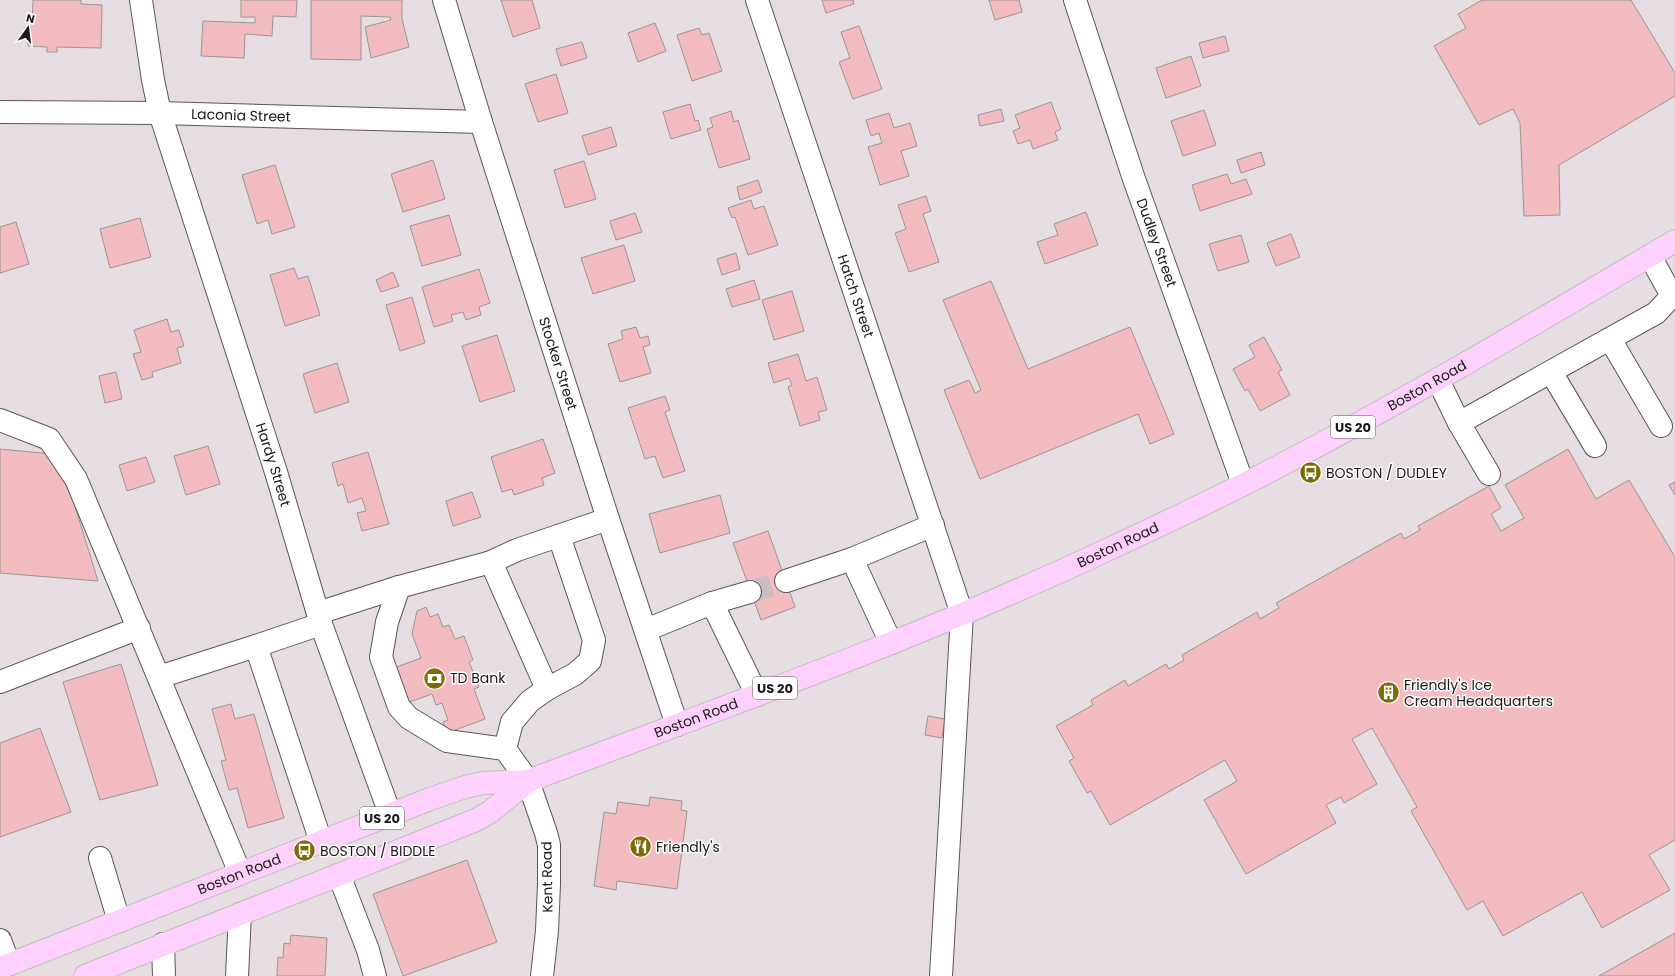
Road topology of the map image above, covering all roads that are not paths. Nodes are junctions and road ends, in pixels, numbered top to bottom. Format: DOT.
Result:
graph roads {
  1 [pos="141,0"];
  2 [pos="444,0"];
  3 [pos="757,0"];
  4 [pos="1075,0"];
  5 [pos="0,112"];
  6 [pos="160,113"];
  7 [pos="481,122"];
  8 [pos="1675,241"];
  9 [pos="1650,256"];
  10 [pos="1673,299"];
  11 [pos="1610,339"];
  12 [pos="1551,372"];
  13 [pos="1438,380"];
  14 [pos="0,420"];
  15 [pos="1459,423"];
  16 [pos="1661,426"];
  17 [pos="1595,446"];
  18 [pos="1489,474"];
  19 [pos="1243,484"];
  20 [pos="608,519"];
  21 [pos="932,525"];
  22 [pos="559,536"];
  23 [pos="852,560"];
  24 [pos="491,562"];
  25 [pos="786,581"];
  26 [pos="399,587"];
  27 [pos="750,592"];
  28 [pos="712,603"];
  29 [pos="962,614"];
  30 [pos="319,619"];
  31 [pos="139,628"];
  32 [pos="646,630"];
  33 [pos="891,643"];
  34 [pos="256,646"];
  35 [pos="159,676"];
  36 [pos="0,682"];
  37 [pos="547,689"];
  38 [pos="757,695"];
  39 [pos="678,725"];
  40 [pos="505,749"];
  41 [pos="528,781"];
  42 [pos="390,814"];
  43 [pos="321,842"];
  44 [pos="100,858"];
  45 [pos="240,873"];
  46 [pos="340,874"];
  47 [pos="240,914"];
  48 [pos="119,921"];
  49 [pos="0,940"];
  50 [pos="163,944"];
  51 [pos="4,966"];
  52 [pos="85,976"];
  53 [pos="164,976"];
  54 [pos="237,976"];
  55 [pos="375,976"];
  56 [pos="542,976"];
  57 [pos="940,976"];
  1 -- 6 [label="street, Hardy Street"];
  2 -- 7 [label="street, Stocker Street"];
  3 -- 21 [label="street, Hatch Street"];
  4 -- 19 [label="street, Dudley Street"];
  5 -- 6 [label="street, Laconia Street"];
  6 -- 7 [label="street, Laconia Street"];
  6 -- 30 [label="street, Hardy Street"];
  7 -- 20 [label="street, Stocker Street"];
  8 -- 9 [label="main road, Boston Road / US 20"];
  9 -- 10 [label="street"];
  9 -- 13 [label="main road, Boston Road / US 20"];
  10 -- 11 [label="street"];
  11 -- 12 [label="street"];
  11 -- 16 [label="street"];
  12 -- 15 [label="street"];
  12 -- 17 [label="street"];
  13 -- 15 [label="street"];
  13 -- 19 [label="main road, Boston Road / US 20"];
  14 -- 31 [label="street"];
  15 -- 18 [label="street"];
  19 -- 29 [label="main road, Boston Road / US 20"];
  20 -- 22 [label="street"];
  20 -- 32 [label="street, Stocker Street"];
  21 -- 23 [label="street"];
  21 -- 29 [label="street, Hatch Street"];
  22 -- 24 [label="street"];
  22 -- 37 [label="street"];
  23 -- 25 [label="street"];
  23 -- 33 [label="street"];
  24 -- 26 [label="street"];
  24 -- 37 [label="street"];
  26 -- 30 [label="street"];
  26 -- 40 [label="street"];
  27 -- 28 [label="street"];
  28 -- 32 [label="street"];
  28 -- 38 [label="street"];
  29 -- 33 [label="main road, Boston Road / US 20"];
  29 -- 57 [label="street"];
  30 -- 34 [label="street"];
  30 -- 42 [label="street, Hardy Street"];
  31 -- 35 [label="street"];
  31 -- 36 [label="street"];
  32 -- 39 [label="street, Stocker Street"];
  33 -- 38 [label="main road, Boston Road / US 20"];
  34 -- 35 [label="street"];
  34 -- 43 [label="street"];
  35 -- 45 [label="street"];
  37 -- 40 [label="street"];
  38 -- 39 [label="main road, Boston Road / US 20"];
  39 -- 41 [label="main road, Boston Road / US 20"];
  40 -- 41 [label="street, Kent Road"];
  41 -- 42 [label="main road, Boston Road / US 20"];
  41 -- 46 [label="main road, Boston Road / US 20"];
  41 -- 56 [label="street, Kent Road"];
  42 -- 43 [label="main road, Boston Road / US 20"];
  43 -- 45 [label="main road, Boston Road / US 20"];
  44 -- 48 [label="street"];
  45 -- 48 [label="main road, Boston Road / US 20"];
  46 -- 47 [label="main road, Boston Road / US 20"];
  46 -- 55 [label="street"];
  47 -- 50 [label="main road, Boston Road / US 20"];
  47 -- 54 [label="street"];
  48 -- 51 [label="main road, Boston Road / US 20"];
  49 -- 51 [label="street"];
  50 -- 52 [label="main road, Boston Road / US 20"];
  50 -- 53 [label="street"];
}
